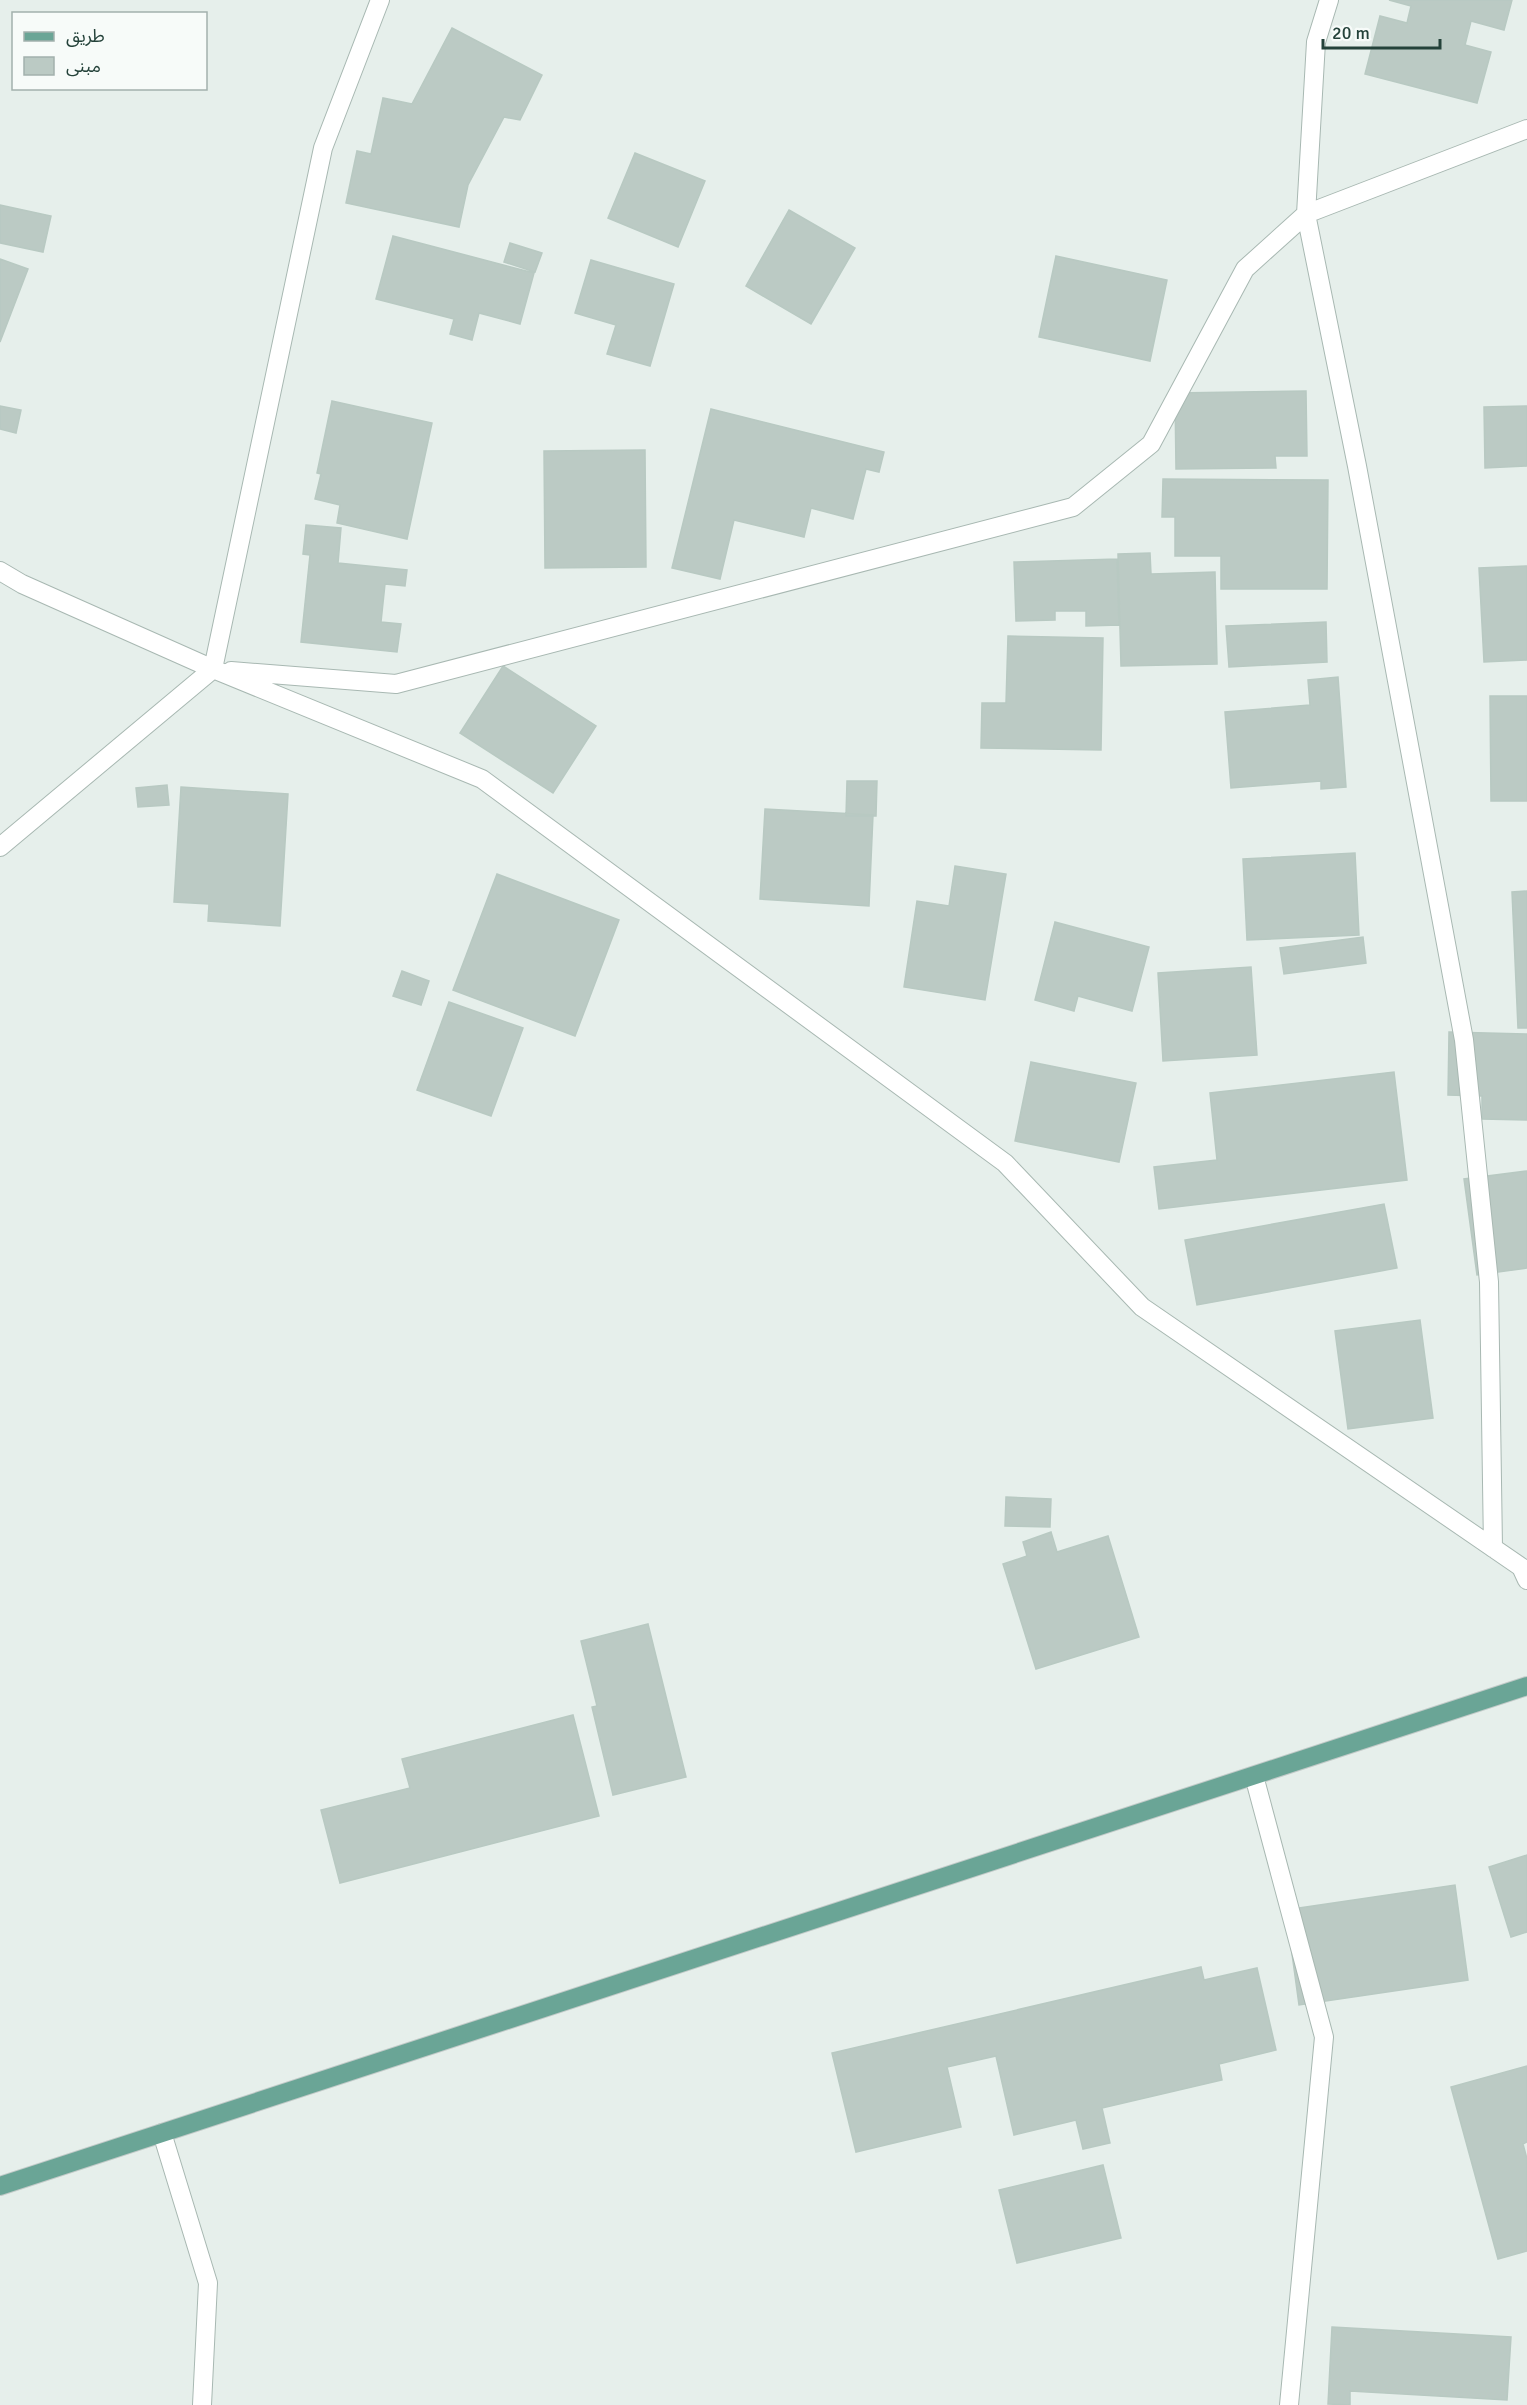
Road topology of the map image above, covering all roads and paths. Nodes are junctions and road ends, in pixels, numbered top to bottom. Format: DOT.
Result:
graph roads {
  1 [pos="380,0"];
  2 [pos="1329,0"];
  3 [pos="1527,129"];
  4 [pos="1306,214"];
  5 [pos="0,571"];
  6 [pos="213,669"];
  7 [pos="0,847"];
  8 [pos="1493,1548"];
  9 [pos="1527,1580"];
  10 [pos="1527,1686"];
  11 [pos="1254,1776"];
  12 [pos="162,2133"];
  13 [pos="0,2186"];
  14 [pos="202,2405"];
  15 [pos="1289,2405"];
  1 -- 6 [label="street"];
  2 -- 4 [label="street"];
  3 -- 4 [label="street"];
  4 -- 6 [label="street"];
  4 -- 8 [label="street"];
  5 -- 6 [label="street"];
  6 -- 7 [label="street"];
  6 -- 8 [label="street"];
  8 -- 9 [label="street"];
  10 -- 11 [label="main road"];
  11 -- 12 [label="main road"];
  11 -- 15 [label="street"];
  12 -- 13 [label="main road"];
  12 -- 14 [label="street"];
}
